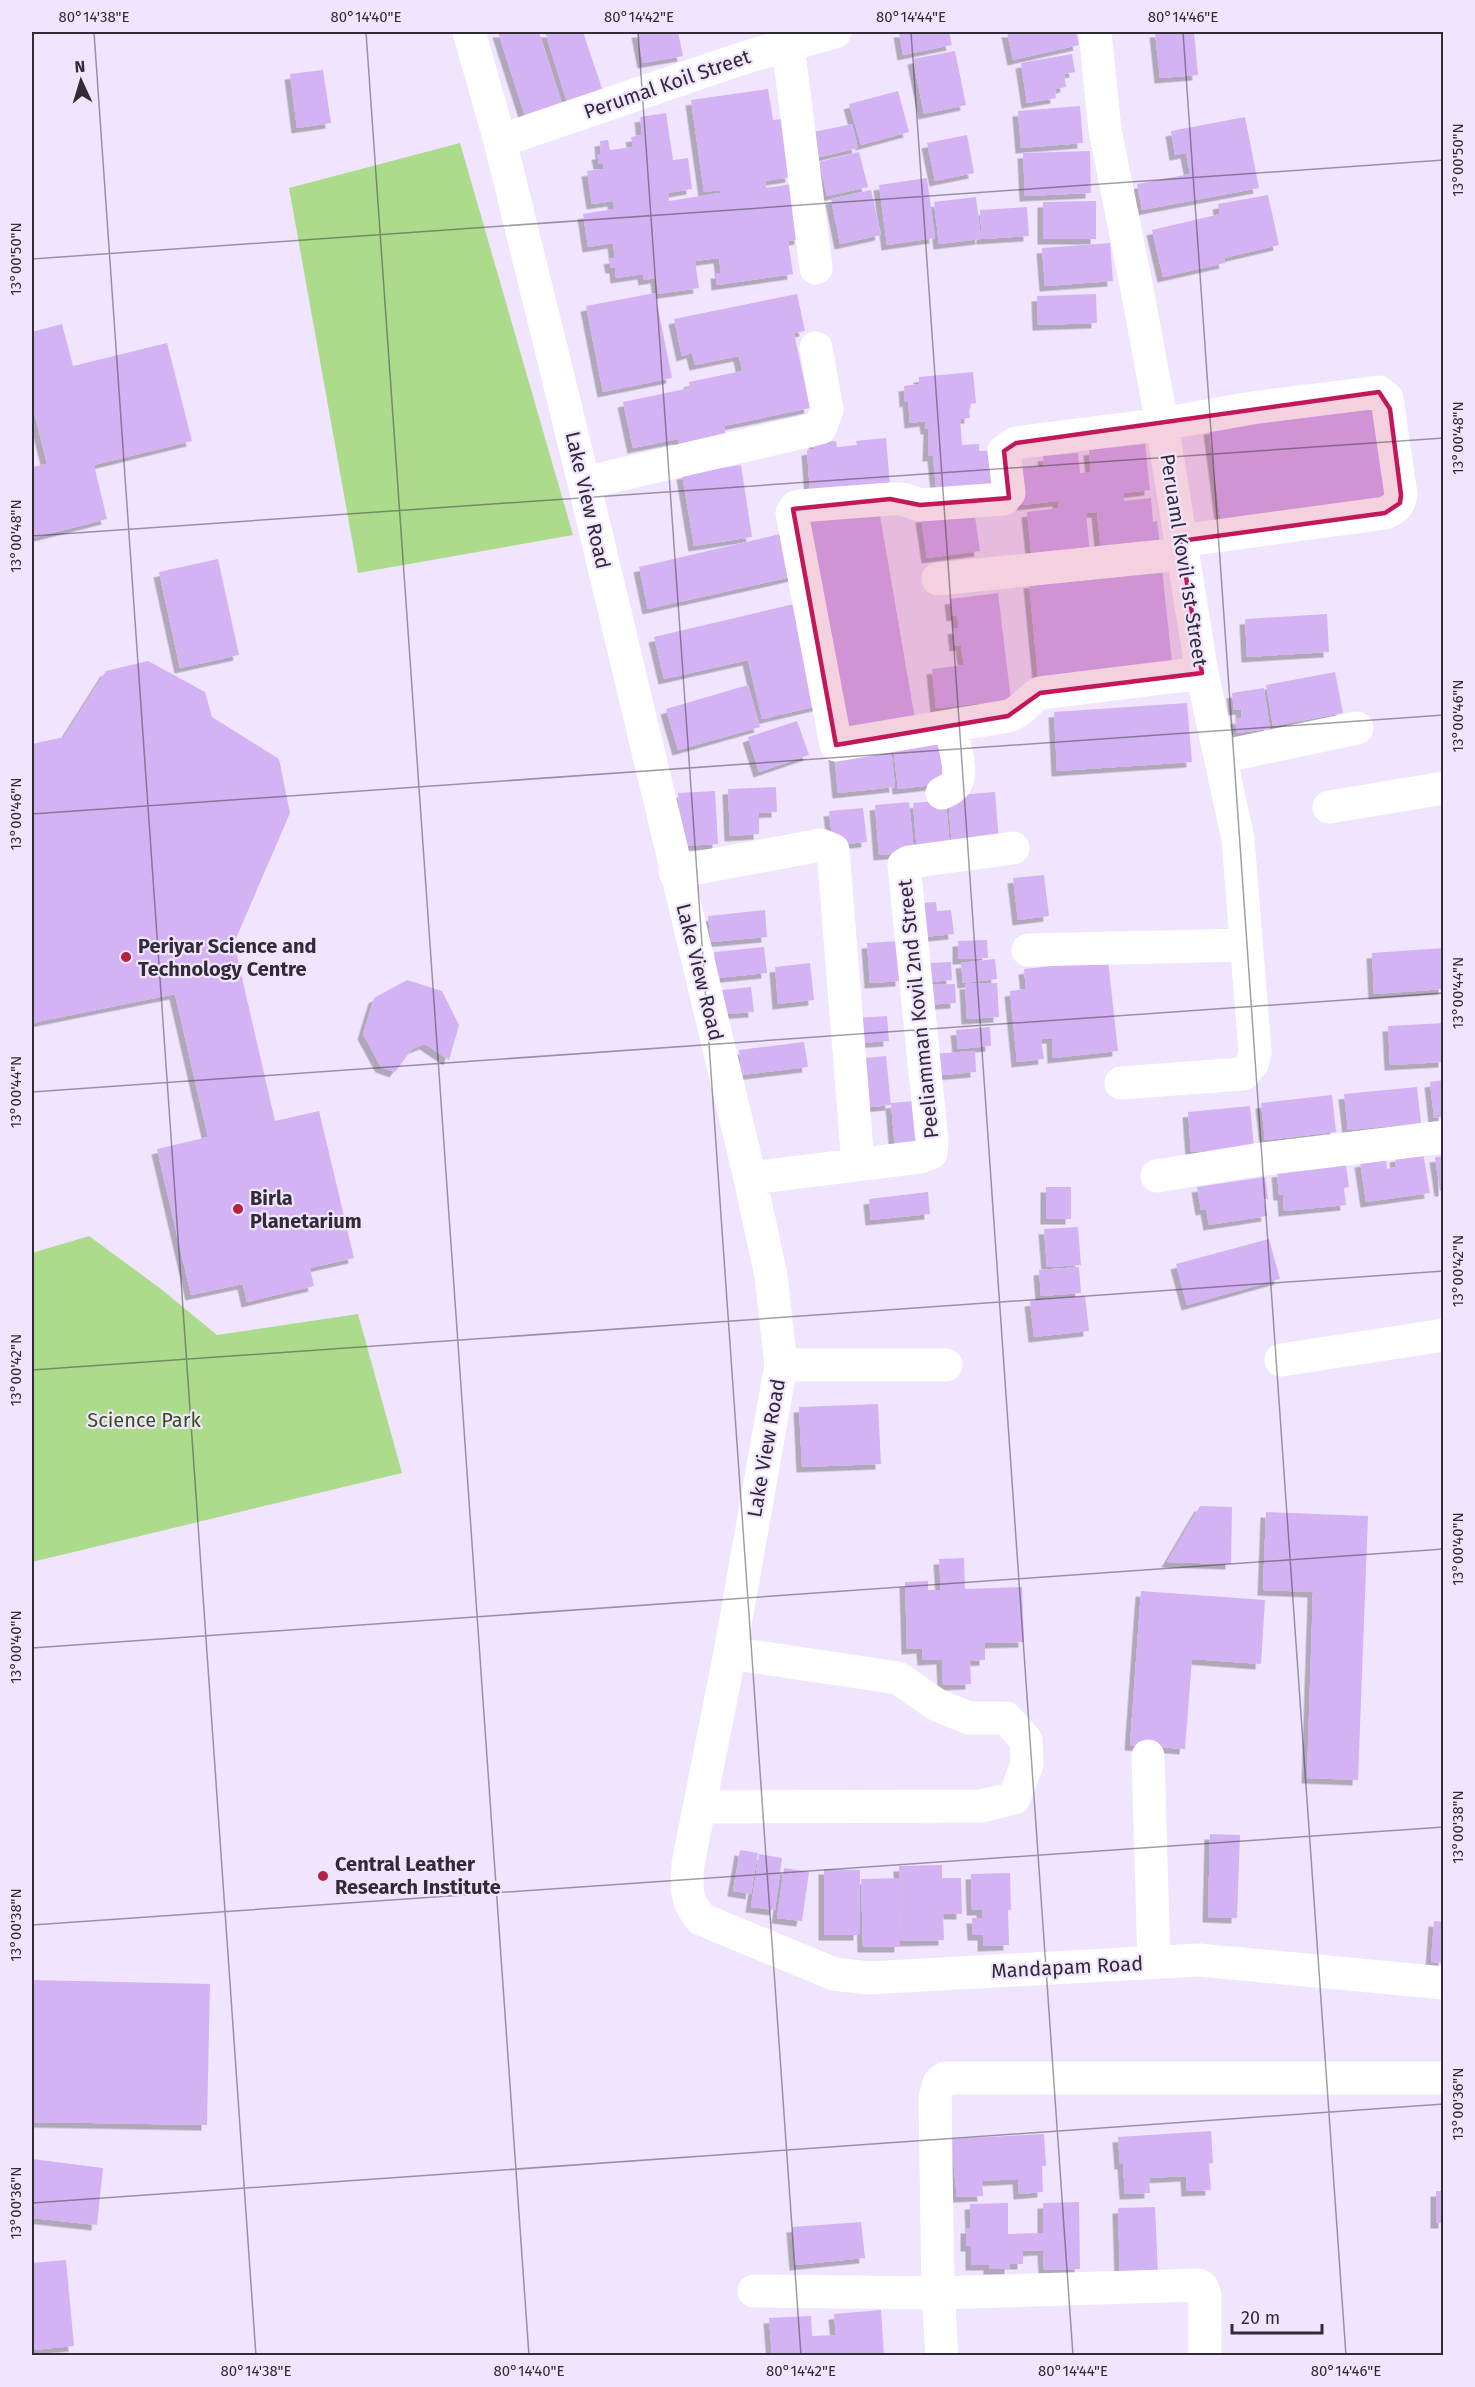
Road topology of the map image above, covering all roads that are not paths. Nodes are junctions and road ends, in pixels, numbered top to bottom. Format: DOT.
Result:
graph roads {
  1 [pos="469,32"];
  2 [pos="835,32"];
  3 [pos="1095,32"];
  4 [pos="739,45"];
  5 [pos="788,45"];
  6 [pos="500,141"];
  7 [pos="816,268"];
  8 [pos="816,348"];
  9 [pos="1162,424"];
  10 [pos="584,483"];
  11 [pos="1181,548"];
  12 [pos="938,579"];
  13 [pos="1202,673"];
  14 [pos="950,726"];
  15 [pos="1357,728"];
  16 [pos="1220,756"];
  17 [pos="1443,788"];
  18 [pos="942,793"];
  19 [pos="1329,807"];
  20 [pos="1013,848"];
  21 [pos="675,872"];
  22 [pos="1245,945"];
  23 [pos="1028,950"];
  24 [pos="1121,1083"];
  25 [pos="1443,1137"];
  26 [pos="858,1164"];
  27 [pos="1157,1176"];
  28 [pos="750,1178"];
  29 [pos="1443,1335"];
  30 [pos="1281,1360"];
  31 [pos="781,1365"];
  32 [pos="945,1365"];
  33 [pos="730,1653"];
  34 [pos="1148,1756"];
  35 [pos="699,1807"];
  36 [pos="701,1919"];
  37 [pos="1154,1962"];
  38 [pos="1443,1983"];
  39 [pos="1443,2078"];
  40 [pos="754,2291"];
  41 [pos="938,2293"];
  42 [pos="942,2355"];
  43 [pos="1205,2355"];
  1 -- 6 [label="street, Lake View Road"];
  2 -- 5 [label="street, Perumal Koil Street"];
  3 -- 9 [label="street, Peruaml Kovil 1st Street"];
  4 -- 5 [label="street, Perumal Koil Street"];
  4 -- 6 [label="street, Perumal Koil Street"];
  5 -- 7 [label="street"];
  6 -- 10 [label="street, Lake View Road"];
  8 -- 10 [label="street"];
  9 -- 11 [label="street, Peruaml Kovil 1st Street"];
  9 -- 11 [label="street"];
  9 -- 14 [label="street"];
  10 -- 21 [label="street, Lake View Road"];
  11 -- 12 [label="street"];
  11 -- 13 [label="street, Peruaml Kovil 1st Street"];
  13 -- 14 [label="street"];
  13 -- 16 [label="street, Peruaml Kovil 1st Street"];
  14 -- 18 [label="street"];
  15 -- 16 [label="street"];
  16 -- 22 [label="street, Peruaml Kovil 1st Street"];
  17 -- 19 [label="street"];
  20 -- 26 [label="street, Peeliamman Kovil 2nd Street"];
  21 -- 26 [label="street"];
  21 -- 28 [label="street, Lake View Road"];
  22 -- 23 [label="street"];
  22 -- 24 [label="street, Peruaml Kovil 1st Street"];
  25 -- 27 [label="street"];
  26 -- 28 [label="street, Peeliamman Kovil 2nd Street"];
  28 -- 31 [label="street, Lake View Road"];
  29 -- 30 [label="street"];
  31 -- 32 [label="street"];
  31 -- 33 [label="street, Lake View Road"];
  33 -- 35 [label="street, Lake View Road"];
  33 -- 35 [label="street"];
  34 -- 37 [label="street"];
  35 -- 36 [label="street, Lake View Road"];
  36 -- 37 [label="street, Mandapam Road"];
  37 -- 38 [label="street, Mandapam Road"];
  39 -- 41 [label="street"];
  40 -- 41 [label="street"];
  41 -- 42 [label="street"];
  41 -- 43 [label="street"];
}
